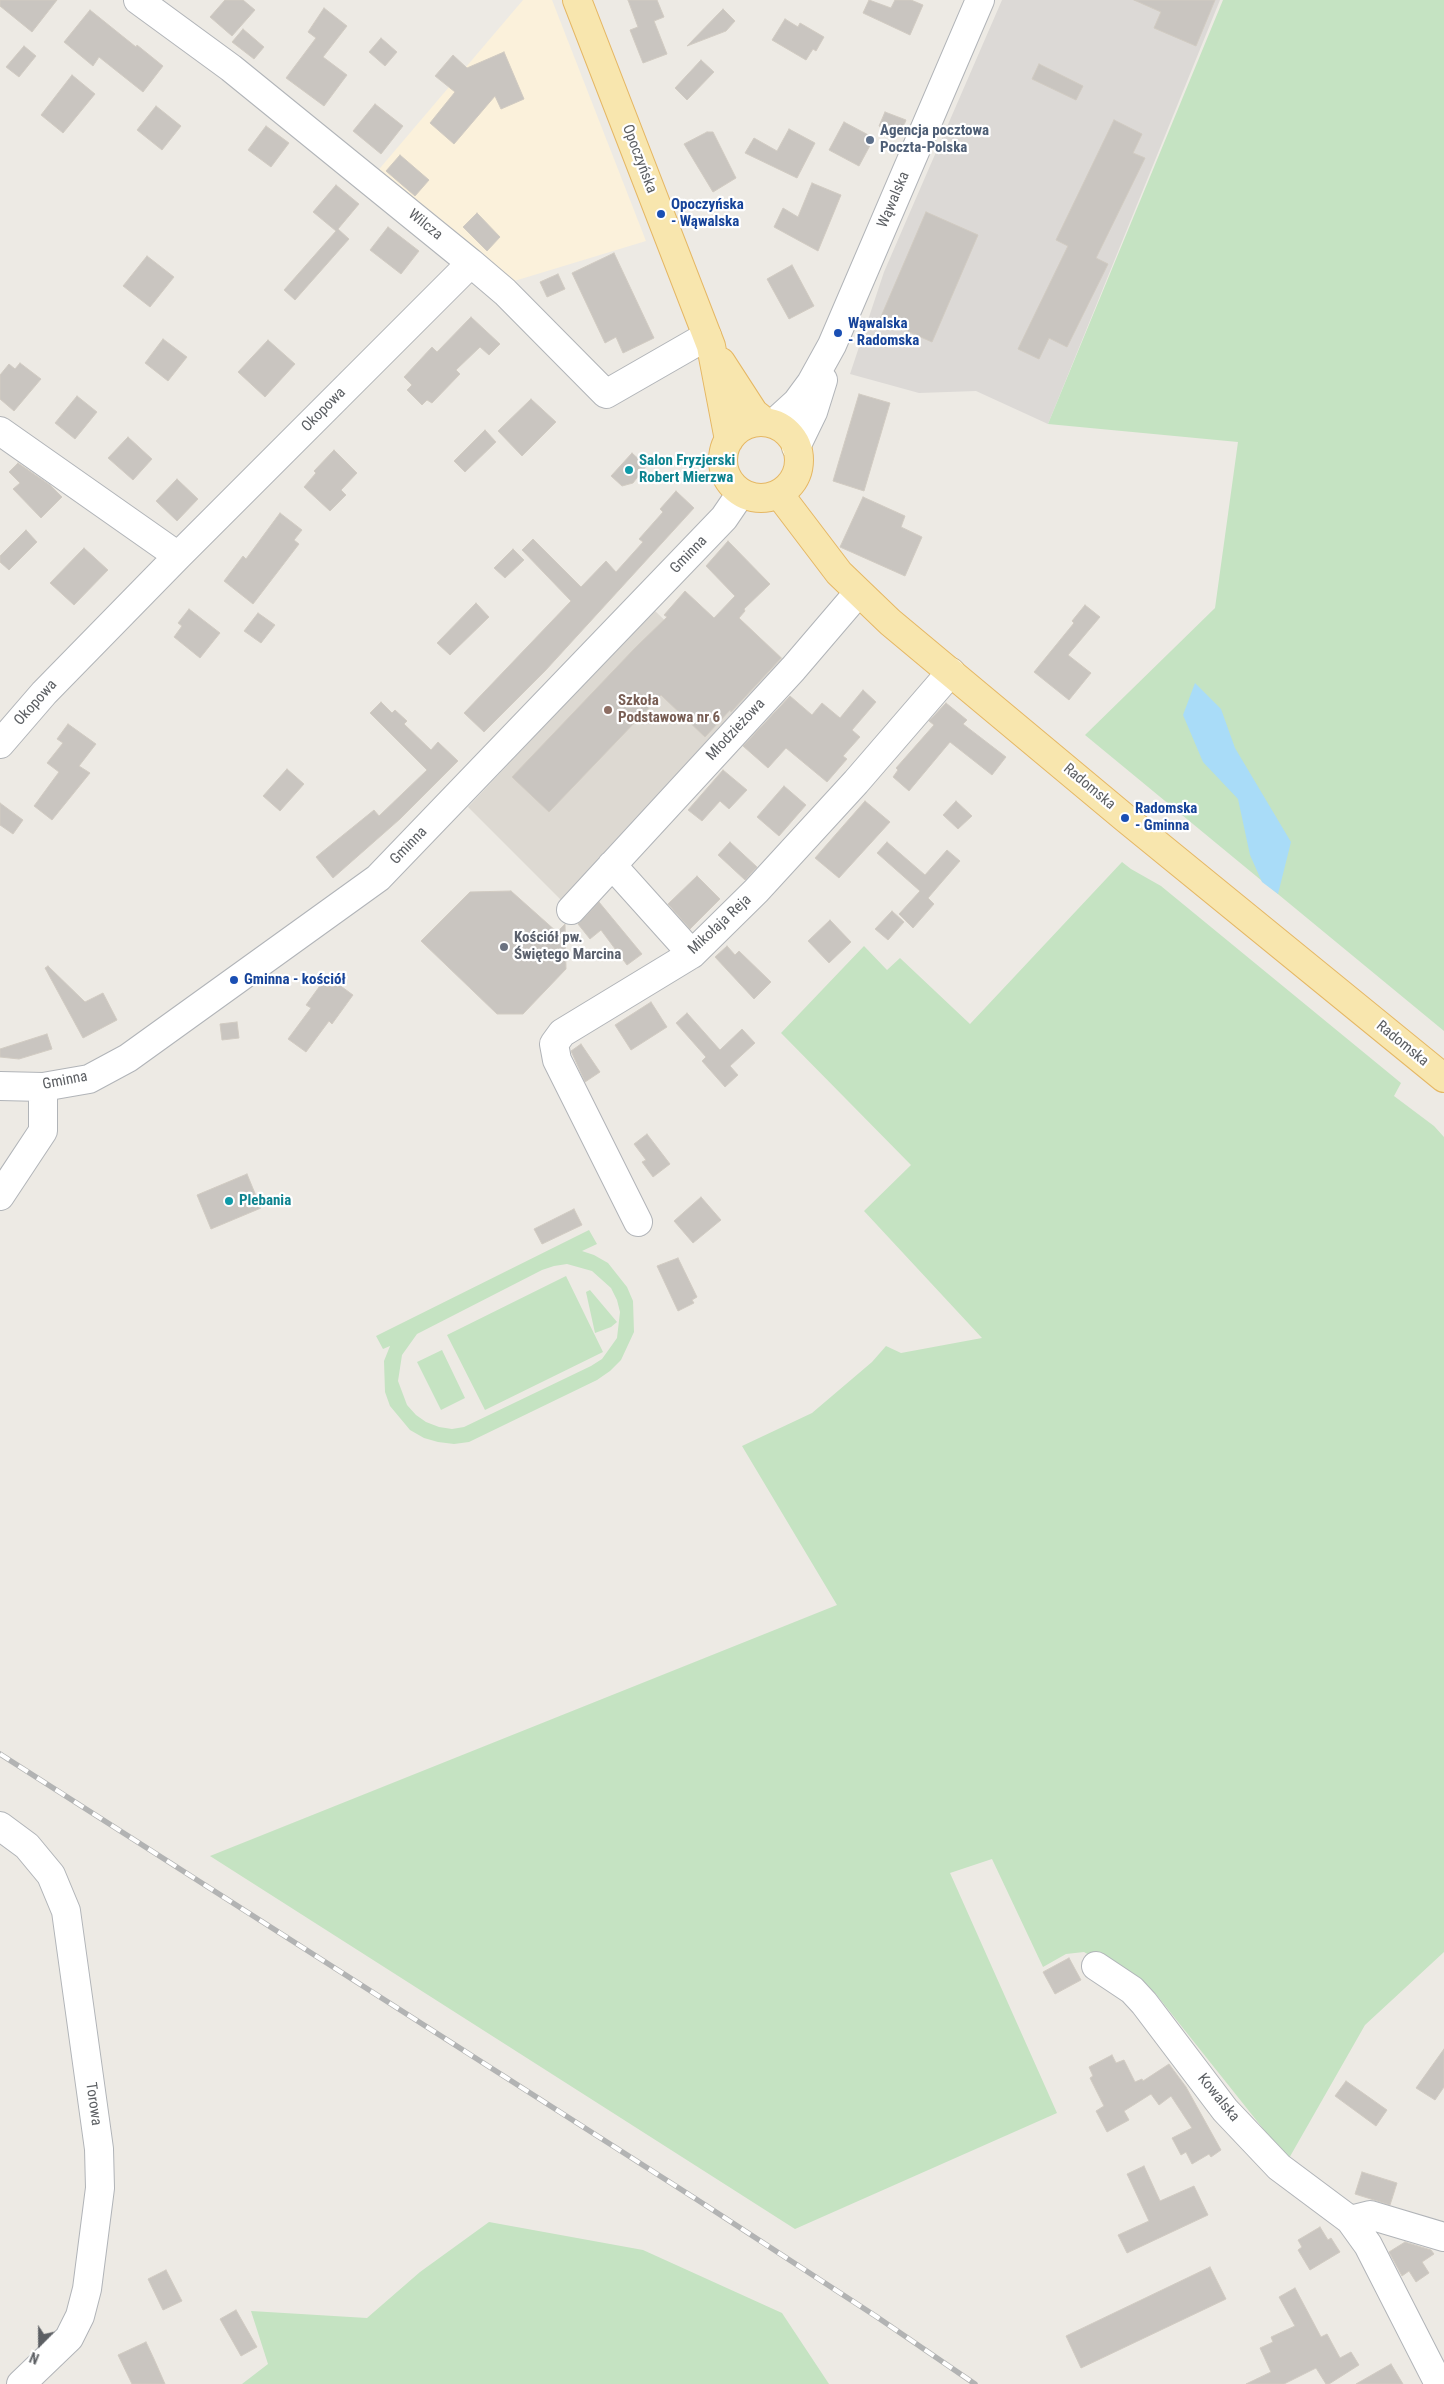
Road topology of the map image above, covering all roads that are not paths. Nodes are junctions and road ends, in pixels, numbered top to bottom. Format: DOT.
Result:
graph roads {
  1 [pos="138,0"];
  2 [pos="577,0"];
  3 [pos="980,0"];
  4 [pos="471,263"];
  5 [pos="709,341"];
  6 [pos="832,345"];
  7 [pos="769,422"];
  8 [pos="0,431"];
  9 [pos="729,440"];
  10 [pos="796,447"];
  11 [pos="741,493"];
  12 [pos="778,494"];
  13 [pos="178,556"];
  14 [pos="858,593"];
  15 [pos="950,672"];
  16 [pos="0,744"];
  17 [pos="612,864"];
  18 [pos="571,910"];
  19 [pos="692,954"];
  20 [pos="1444,1078"];
  21 [pos="0,1086"];
  22 [pos="43,1087"];
  23 [pos="0,1196"];
  24 [pos="638,1222"];
  25 [pos="0,1826"];
  26 [pos="1096,1966"];
  27 [pos="1350,2220"];
  28 [pos="1444,2237"];
  29 [pos="21,2384"];
  30 [pos="1439,2384"];
  1 -- 4 [label="street, Wilcza"];
  2 -- 5 [label="main road, Opoczyńska"];
  3 -- 6 [label="street, Wąwalska"];
  4 -- 5 [label="street, Wilcza"];
  4 -- 13 [label="street, Okopowa"];
  5 -- 7 [label="main road, Opoczyńska"];
  5 -- 9 [label="main road, Opoczyńska"];
  6 -- 7 [label="street, Wąwalska"];
  6 -- 10 [label="street, Wąwalska"];
  7 -- 9 [label="main road"];
  7 -- 10 [label="main road"];
  8 -- 13 [label="street"];
  9 -- 11 [label="main road"];
  10 -- 12 [label="main road"];
  11 -- 12 [label="main road"];
  11 -- 22 [label="street, Gminna"];
  12 -- 14 [label="main road, Radomska"];
  13 -- 16 [label="street, Okopowa"];
  14 -- 15 [label="main road, Radomska"];
  14 -- 17 [label="street, Młodzieżowa"];
  15 -- 19 [label="street, Mikołaja Reja"];
  15 -- 20 [label="main road, Radomska"];
  17 -- 18 [label="street, Młodzieżowa"];
  17 -- 19 [label="street"];
  19 -- 24 [label="street, Mikołaja Reja"];
  21 -- 22 [label="street, Gminna"];
  22 -- 23 [label="street"];
  25 -- 29 [label="street, Torowa"];
  26 -- 27 [label="street, Kowalska"];
  27 -- 28 [label="street"];
  27 -- 30 [label="street, Kowalska"];
}
